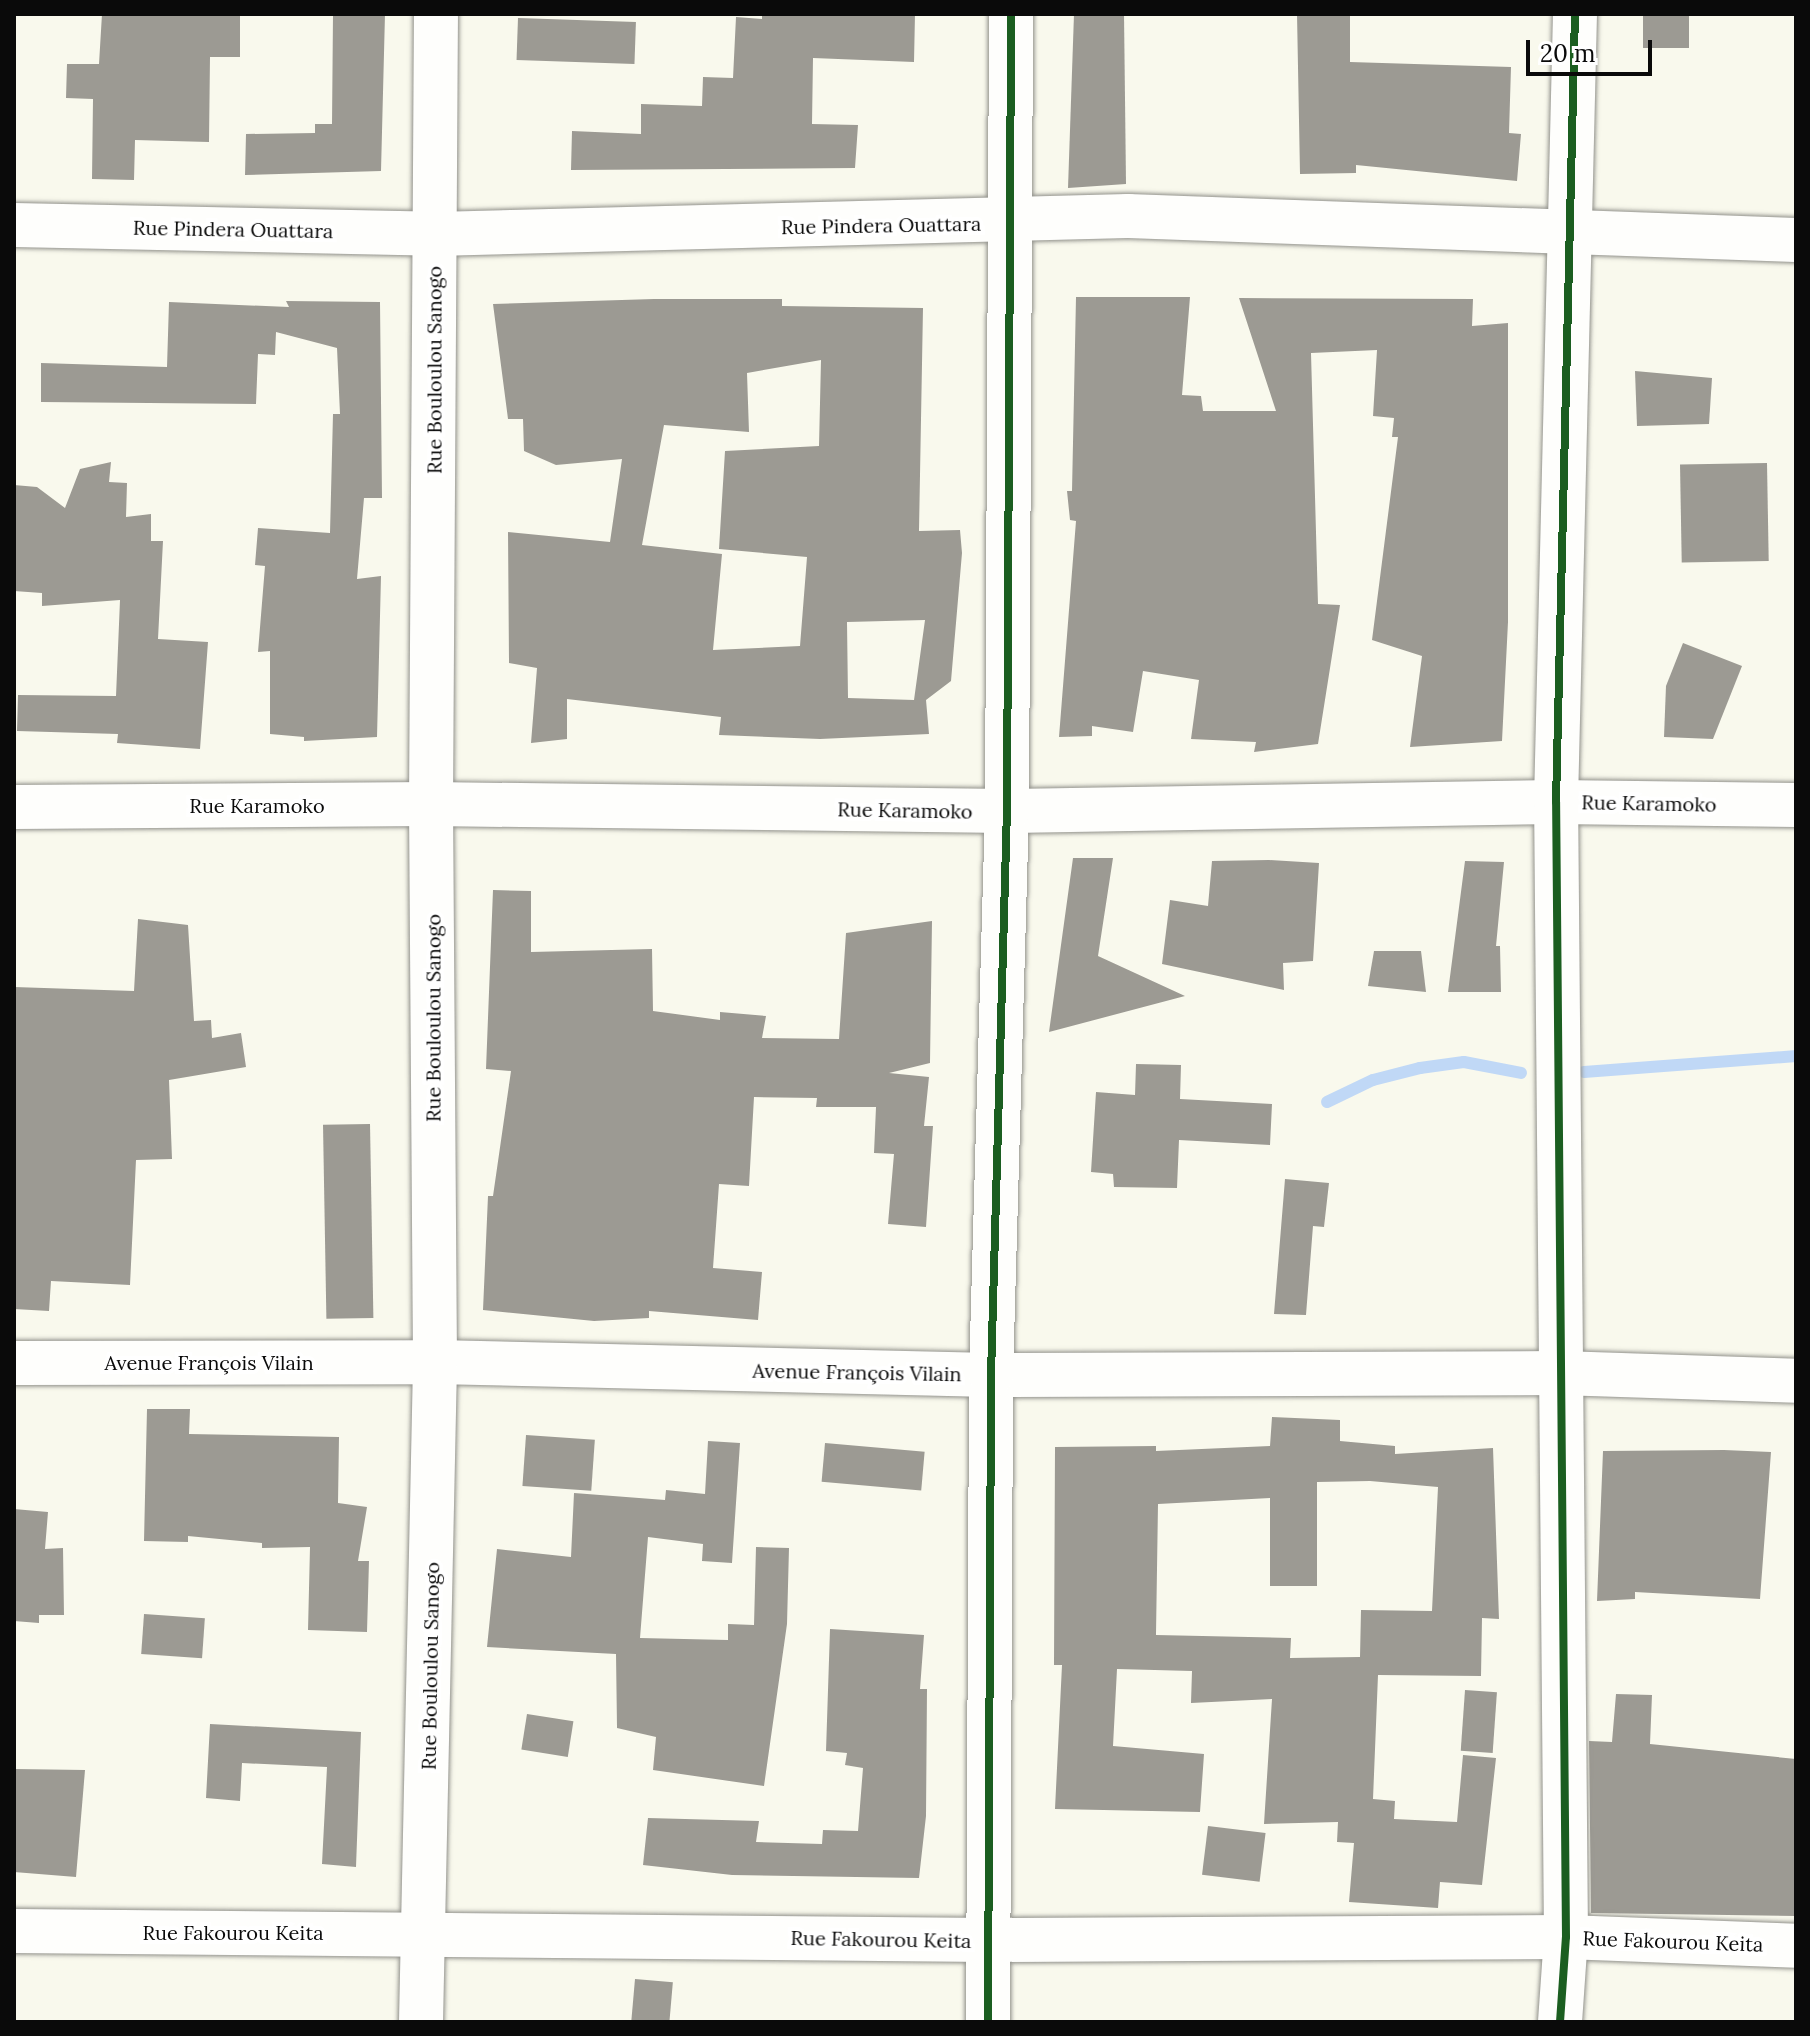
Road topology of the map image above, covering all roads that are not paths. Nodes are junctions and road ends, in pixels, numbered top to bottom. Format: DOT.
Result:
graph roads {
  1 [pos="436,14"];
  2 [pos="1011,14"];
  3 [pos="1575,14"];
  4 [pos="1010,222"];
  5 [pos="14,225"];
  6 [pos="1574,230"];
  7 [pos="435,234"];
  8 [pos="1796,240"];
  9 [pos="1556,802"];
  10 [pos="431,804"];
  11 [pos="1796,805"];
  12 [pos="14,807"];
  13 [pos="1007,811"];
  14 [pos="435,1362"];
  15 [pos="14,1363"];
  16 [pos="1560,1373"];
  17 [pos="991,1375"];
  18 [pos="1796,1381"];
  19 [pos="14,1931"];
  20 [pos="425,1932"];
  21 [pos="1566,1937"];
  22 [pos="989,1940"];
  23 [pos="1796,1946"];
  24 [pos="421,2022"];
  25 [pos="988,2022"];
  26 [pos="1560,2022"];
  1 -- 7 [label="street, Rue Bouloulou Sanogo"];
  2 -- 4 [label="street"];
  3 -- 6 [label="street"];
  4 -- 6 [label="street, Rue Pindera Ouattara"];
  4 -- 7 [label="street, Rue Pindera Ouattara"];
  4 -- 13 [label="street"];
  5 -- 7 [label="street, Rue Pindera Ouattara"];
  6 -- 8 [label="street, Rue Pindera Ouattara"];
  6 -- 9 [label="street"];
  7 -- 10 [label="street, Rue Bouloulou Sanogo"];
  9 -- 11 [label="street, Rue Karamoko"];
  9 -- 13 [label="street, Rue Karamoko"];
  9 -- 16 [label="street"];
  10 -- 12 [label="street, Rue Karamoko"];
  10 -- 13 [label="street, Rue Karamoko"];
  10 -- 14 [label="street, Rue Bouloulou Sanogo"];
  13 -- 17 [label="street"];
  14 -- 15 [label="street, Avenue François Vilain"];
  14 -- 17 [label="street, Avenue François Vilain"];
  14 -- 20 [label="street, Rue Bouloulou Sanogo"];
  16 -- 17 [label="street, Avenue François Vilain"];
  16 -- 18 [label="street, Avenue François Vilain"];
  16 -- 21 [label="street"];
  17 -- 22 [label="street"];
  19 -- 20 [label="street, Rue Fakourou Keita"];
  20 -- 22 [label="street, Rue Fakourou Keita"];
  20 -- 24 [label="street, Rue Bouloulou Sanogo"];
  21 -- 22 [label="street, Rue Fakourou Keita"];
  21 -- 23 [label="street, Rue Fakourou Keita"];
  21 -- 26 [label="street"];
  22 -- 25 [label="street"];
}
